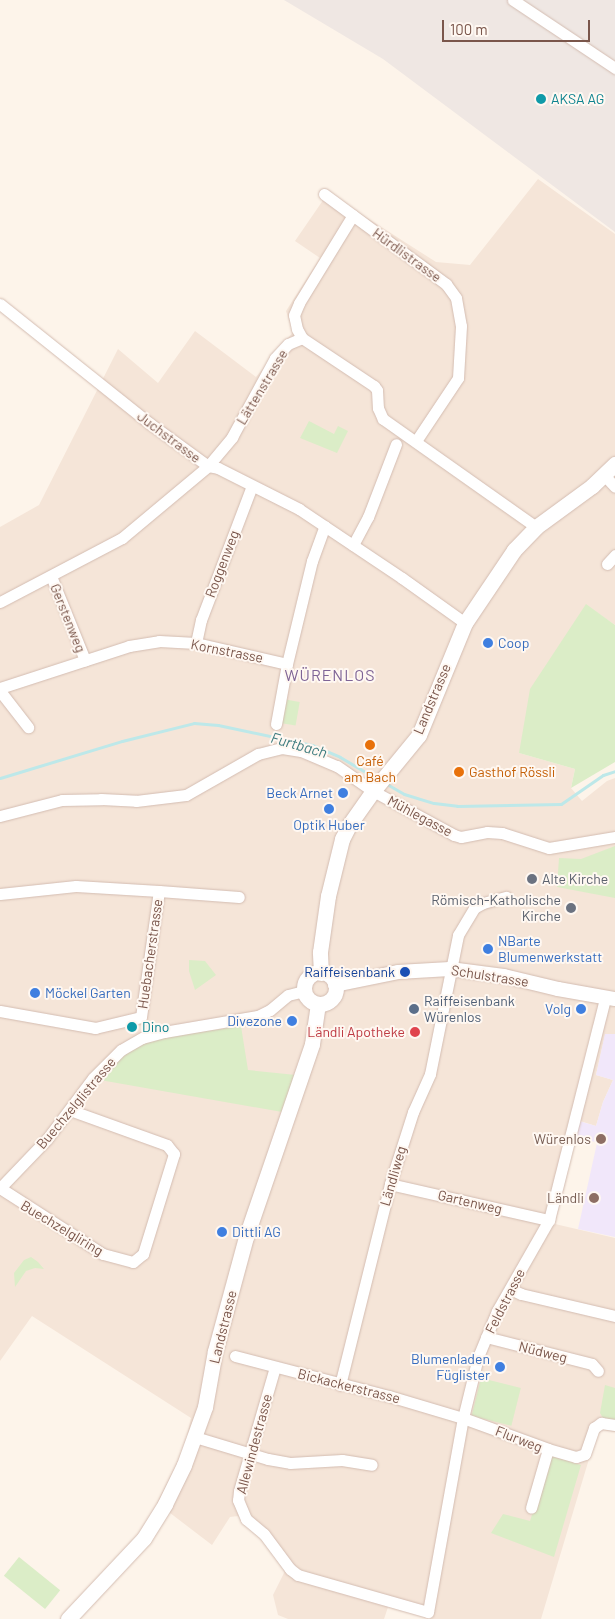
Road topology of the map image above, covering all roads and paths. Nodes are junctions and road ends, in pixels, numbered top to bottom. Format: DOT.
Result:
graph roads {
  1 [pos="513,0"];
  2 [pos="615,68"];
  3 [pos="324,194"];
  4 [pos="353,215"];
  5 [pos="0,304"];
  6 [pos="302,338"];
  7 [pos="416,441"];
  8 [pos="396,444"];
  9 [pos="208,466"];
  10 [pos="610,470"];
  11 [pos="252,486"];
  12 [pos="615,487"];
  13 [pos="325,526"];
  14 [pos="536,527"];
  15 [pos="352,545"];
  16 [pos="615,555"];
  17 [pos="607,564"];
  18 [pos="51,576"];
  19 [pos="0,602"];
  20 [pos="465,623"];
  21 [pos="196,643"];
  22 [pos="85,660"];
  23 [pos="287,664"];
  24 [pos="0,689"];
  25 [pos="276,724"];
  26 [pos="28,727"];
  27 [pos="380,787"];
  28 [pos="0,816"];
  29 [pos="615,837"];
  30 [pos="159,891"];
  31 [pos="0,894"];
  32 [pos="239,897"];
  33 [pos="506,897"];
  34 [pos="450,969"];
  35 [pos="320,973"];
  36 [pos="335,985"];
  37 [pos="304,991"];
  38 [pos="610,998"];
  39 [pos="318,1004"];
  40 [pos="0,1011"];
  41 [pos="141,1017"];
  42 [pos="152,1035"];
  43 [pos="70,1110"];
  44 [pos="390,1184"];
  45 [pos="0,1188"];
  46 [pos="549,1220"];
  47 [pos="510,1289"];
  48 [pos="615,1316"];
  49 [pos="486,1337"];
  50 [pos="235,1356"];
  51 [pos="275,1367"];
  52 [pos="598,1371"];
  53 [pos="340,1385"];
  54 [pos="463,1418"];
  55 [pos="615,1425"];
  56 [pos="195,1437"];
  57 [pos="548,1449"];
  58 [pos="250,1454"];
  59 [pos="372,1465"];
  60 [pos="531,1508"];
  61 [pos="428,1612"];
  62 [pos="68,1619"];
  1 -- 2 [label="street"];
  3 -- 4 [label="street, Hürdlistrasse"];
  4 -- 6 [label="street"];
  4 -- 7 [label="street, Hürdlistrasse"];
  5 -- 9 [label="street, Juchstrasse"];
  6 -- 7 [label="street, Lättenstrasse"];
  6 -- 9 [label="street, Lättenstrasse"];
  7 -- 14 [label="street, Lättenstrasse"];
  8 -- 15 [label="street"];
  9 -- 11 [label="street, Juchstrasse"];
  9 -- 18 [label="street, Lättenstrasse"];
  10 -- 12 [label="street"];
  10 -- 14 [label="main road, Landstrasse"];
  11 -- 13 [label="street, Juchstrasse"];
  11 -- 21 [label="street, Roggenweg"];
  13 -- 15 [label="street, Juchstrasse"];
  13 -- 23 [label="street"];
  14 -- 20 [label="main road, Landstrasse"];
  15 -- 20 [label="street, Juchstrasse"];
  16 -- 17 [label="street"];
  18 -- 19 [label="street, Lättenstrasse"];
  18 -- 22 [label="street, Gerstenweg"];
  20 -- 27 [label="main road, Landstrasse"];
  21 -- 22 [label="street, Kornstrasse"];
  21 -- 23 [label="street, Kornstrasse"];
  22 -- 24 [label="street, Kornstrasse"];
  23 -- 25 [label="street"];
  24 -- 26 [label="street"];
  27 -- 28 [label="street, Mühlegasse"];
  27 -- 29 [label="street, Mühlegasse"];
  27 -- 35 [label="main road, Landstrasse"];
  30 -- 31 [label="street, Huebacherstrasse"];
  30 -- 32 [label="street, Huebacherstrasse"];
  30 -- 41 [label="street, Huebacherstrasse"];
  33 -- 34 [label="street, Ländliweg"];
  34 -- 36 [label="street, Schulstrasse"];
  34 -- 38 [label="street, Schulstrasse"];
  34 -- 44 [label="street, Ländliweg"];
  35 -- 36 [label="main road"];
  35 -- 37 [label="main road"];
  36 -- 39 [label="main road"];
  37 -- 39 [label="main road"];
  37 -- 42 [label="street, Buechzelglistrasse"];
  38 -- 46 [label="street, Feldstrasse"];
  39 -- 56 [label="main road, Landstrasse"];
  40 -- 41 [label="street"];
  41 -- 42 [label="street"];
  42 -- 43 [label="street, Buechzelglistrasse"];
  43 -- 45 [label="street, Buechzelglistrasse"];
  43 -- 45 [label="street, Buechzelgliring"];
  44 -- 46 [label="street, Gartenweg"];
  44 -- 53 [label="street, Ländliweg"];
  46 -- 47 [label="street, Feldstrasse"];
  47 -- 48 [label="street"];
  47 -- 49 [label="street, Feldstrasse"];
  49 -- 52 [label="street, Nüdweg"];
  49 -- 54 [label="street, Feldstrasse"];
  50 -- 51 [label="street, Bickackerstrasse"];
  51 -- 53 [label="street, Bickackerstrasse"];
  51 -- 58 [label="street, Allewindestrasse"];
  53 -- 54 [label="street, Bickackerstrasse"];
  54 -- 57 [label="street, Flurweg"];
  54 -- 61 [label="street, Feldstrasse"];
  55 -- 57 [label="street"];
  56 -- 58 [label="street"];
  56 -- 62 [label="main road, Landstrasse"];
  57 -- 60 [label="street, Flurweg"];
  58 -- 59 [label="street"];
  58 -- 61 [label="street, Allewindestrasse"];
}
